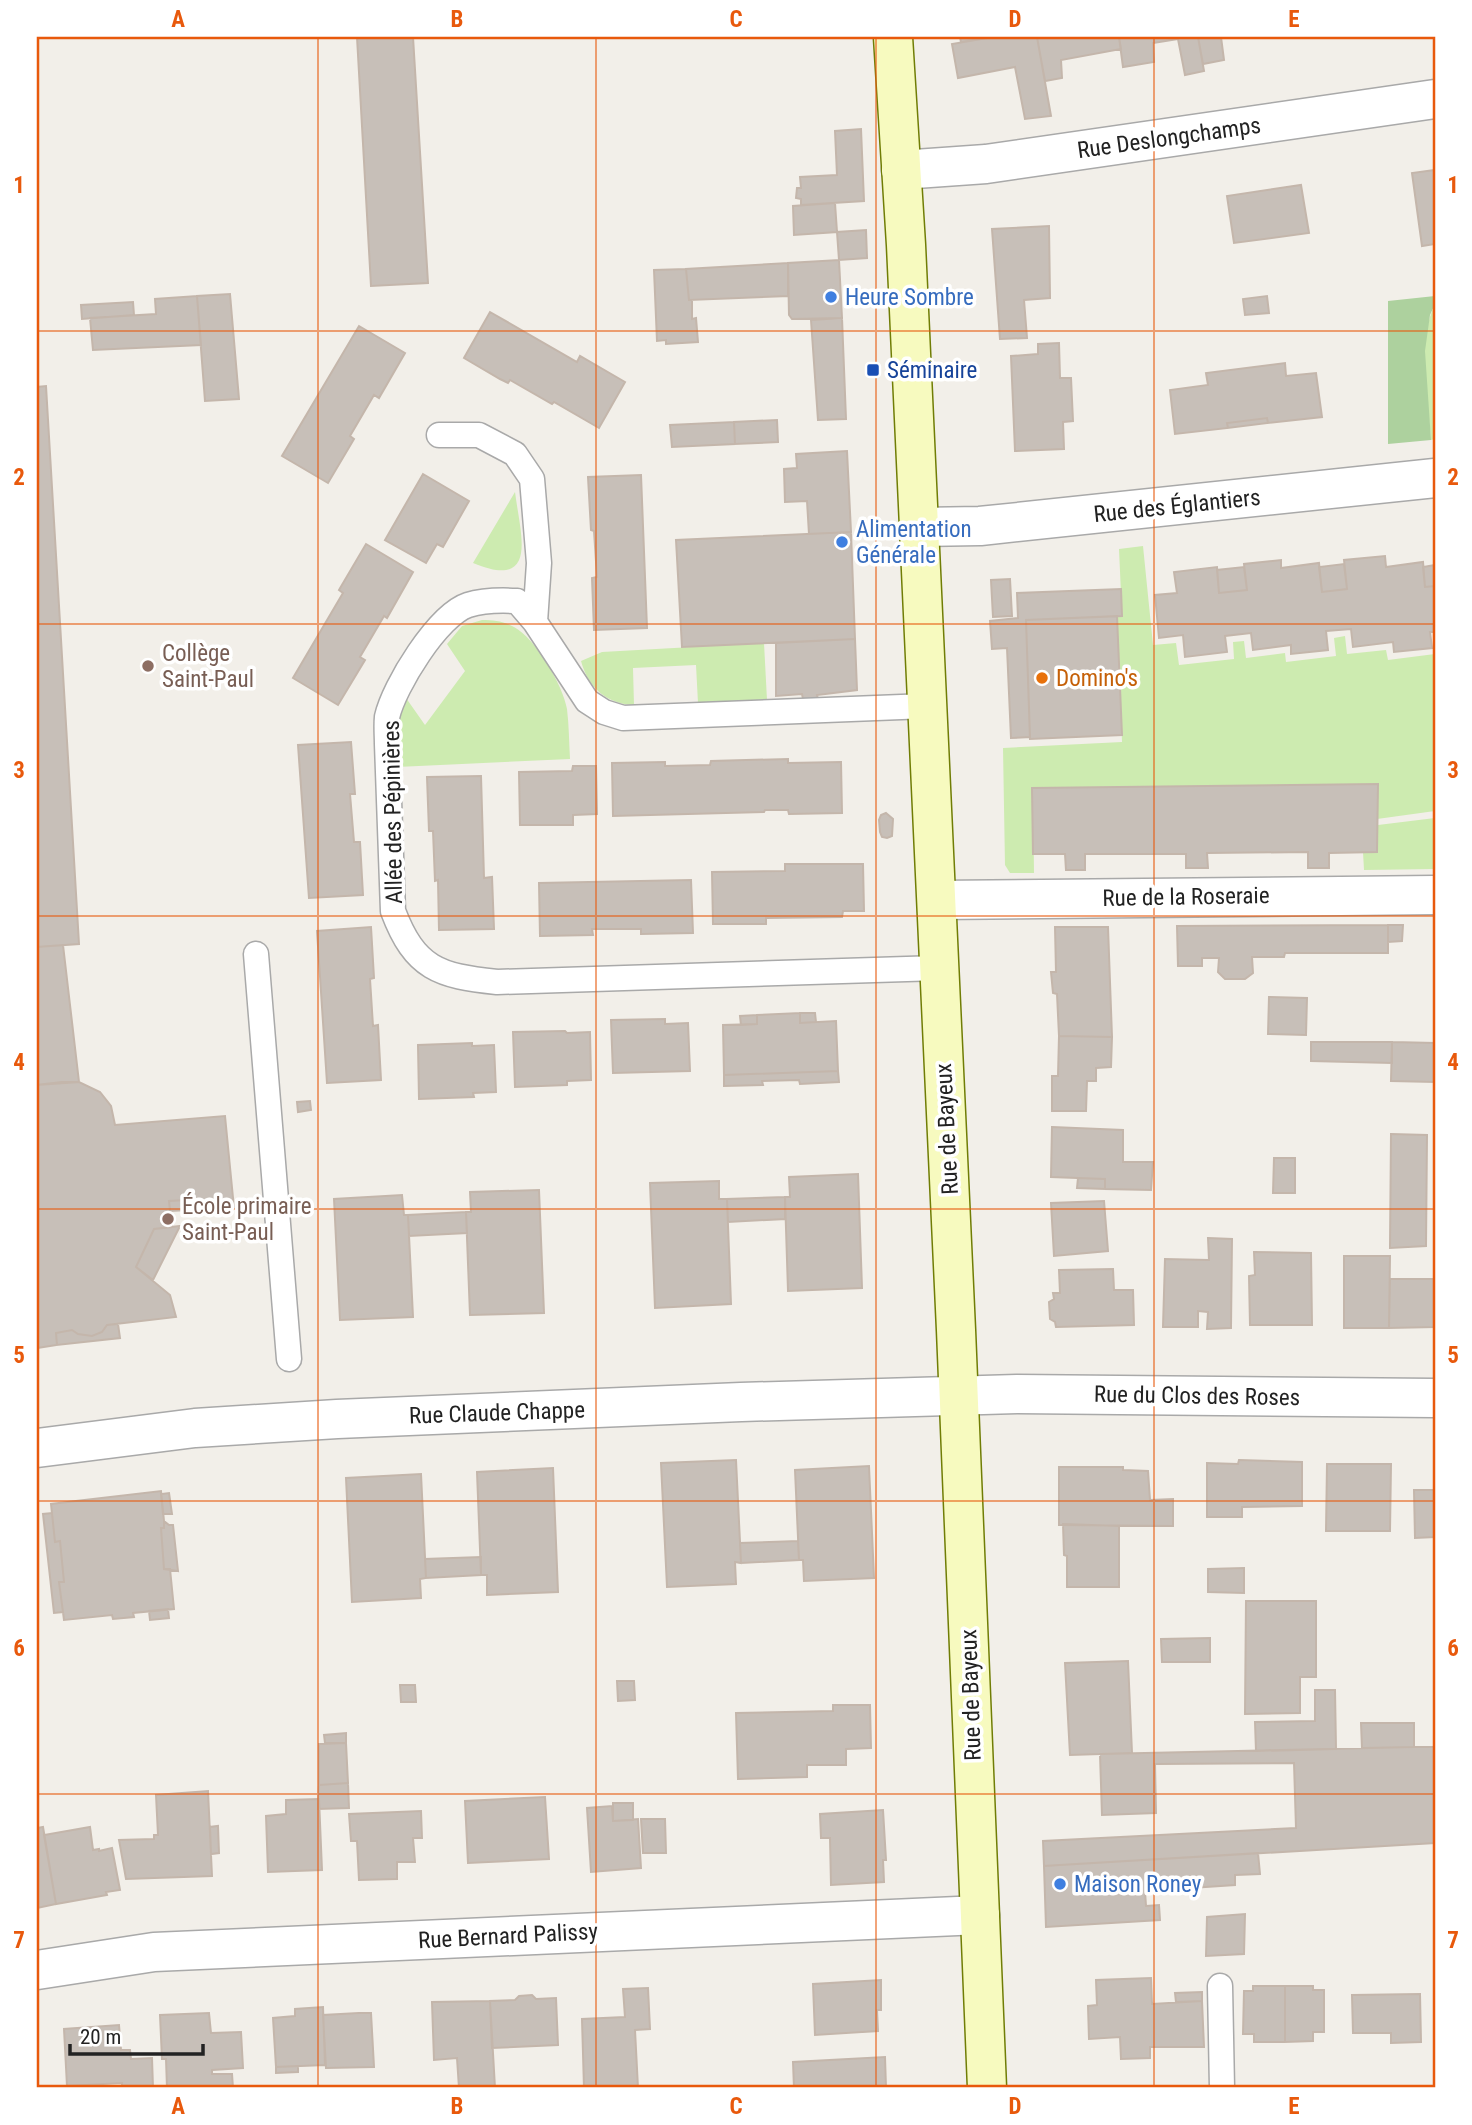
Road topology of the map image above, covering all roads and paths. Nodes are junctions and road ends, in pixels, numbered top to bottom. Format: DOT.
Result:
graph roads {
  1 [pos="893,37"];
  2 [pos="1435,99"];
  3 [pos="901,170"];
  4 [pos="439,435"];
  5 [pos="1435,478"];
  6 [pos="919,527"];
  7 [pos="535,622"];
  8 [pos="928,706"];
  9 [pos="1435,894"];
  10 [pos="937,900"];
  11 [pos="256,954"];
  12 [pos="939,968"];
  13 [pos="289,1359"];
  14 [pos="959,1395"];
  15 [pos="1435,1398"];
  16 [pos="37,1448"];
  17 [pos="981,1915"];
  18 [pos="37,1970"];
  19 [pos="1220,1986"];
  20 [pos="987,2088"];
  21 [pos="1222,2088"];
  1 -- 3 [label="main road, Rue de Bayeux"];
  2 -- 3 [label="street, Rue Deslongchamps"];
  3 -- 6 [label="main road, Rue de Bayeux"];
  4 -- 7 [label="lane"];
  5 -- 6 [label="street, Rue des Églantiers"];
  6 -- 8 [label="main road, Rue de Bayeux"];
  7 -- 8 [label="lane, Allée des Pépinières"];
  7 -- 12 [label="lane, Allée des Pépinières"];
  8 -- 10 [label="main road, Rue de Bayeux"];
  9 -- 10 [label="street, Rue de la Roseraie"];
  10 -- 12 [label="main road, Rue de Bayeux"];
  11 -- 13 [label="lane"];
  12 -- 14 [label="main road, Rue de Bayeux"];
  14 -- 15 [label="street, Rue du Clos des Roses"];
  14 -- 16 [label="street, Rue Claude Chappe"];
  14 -- 17 [label="main road, Rue de Bayeux"];
  17 -- 18 [label="street, Rue Bernard Palissy"];
  17 -- 20 [label="main road, Rue de Bayeux"];
  19 -- 21 [label="lane"];
}
